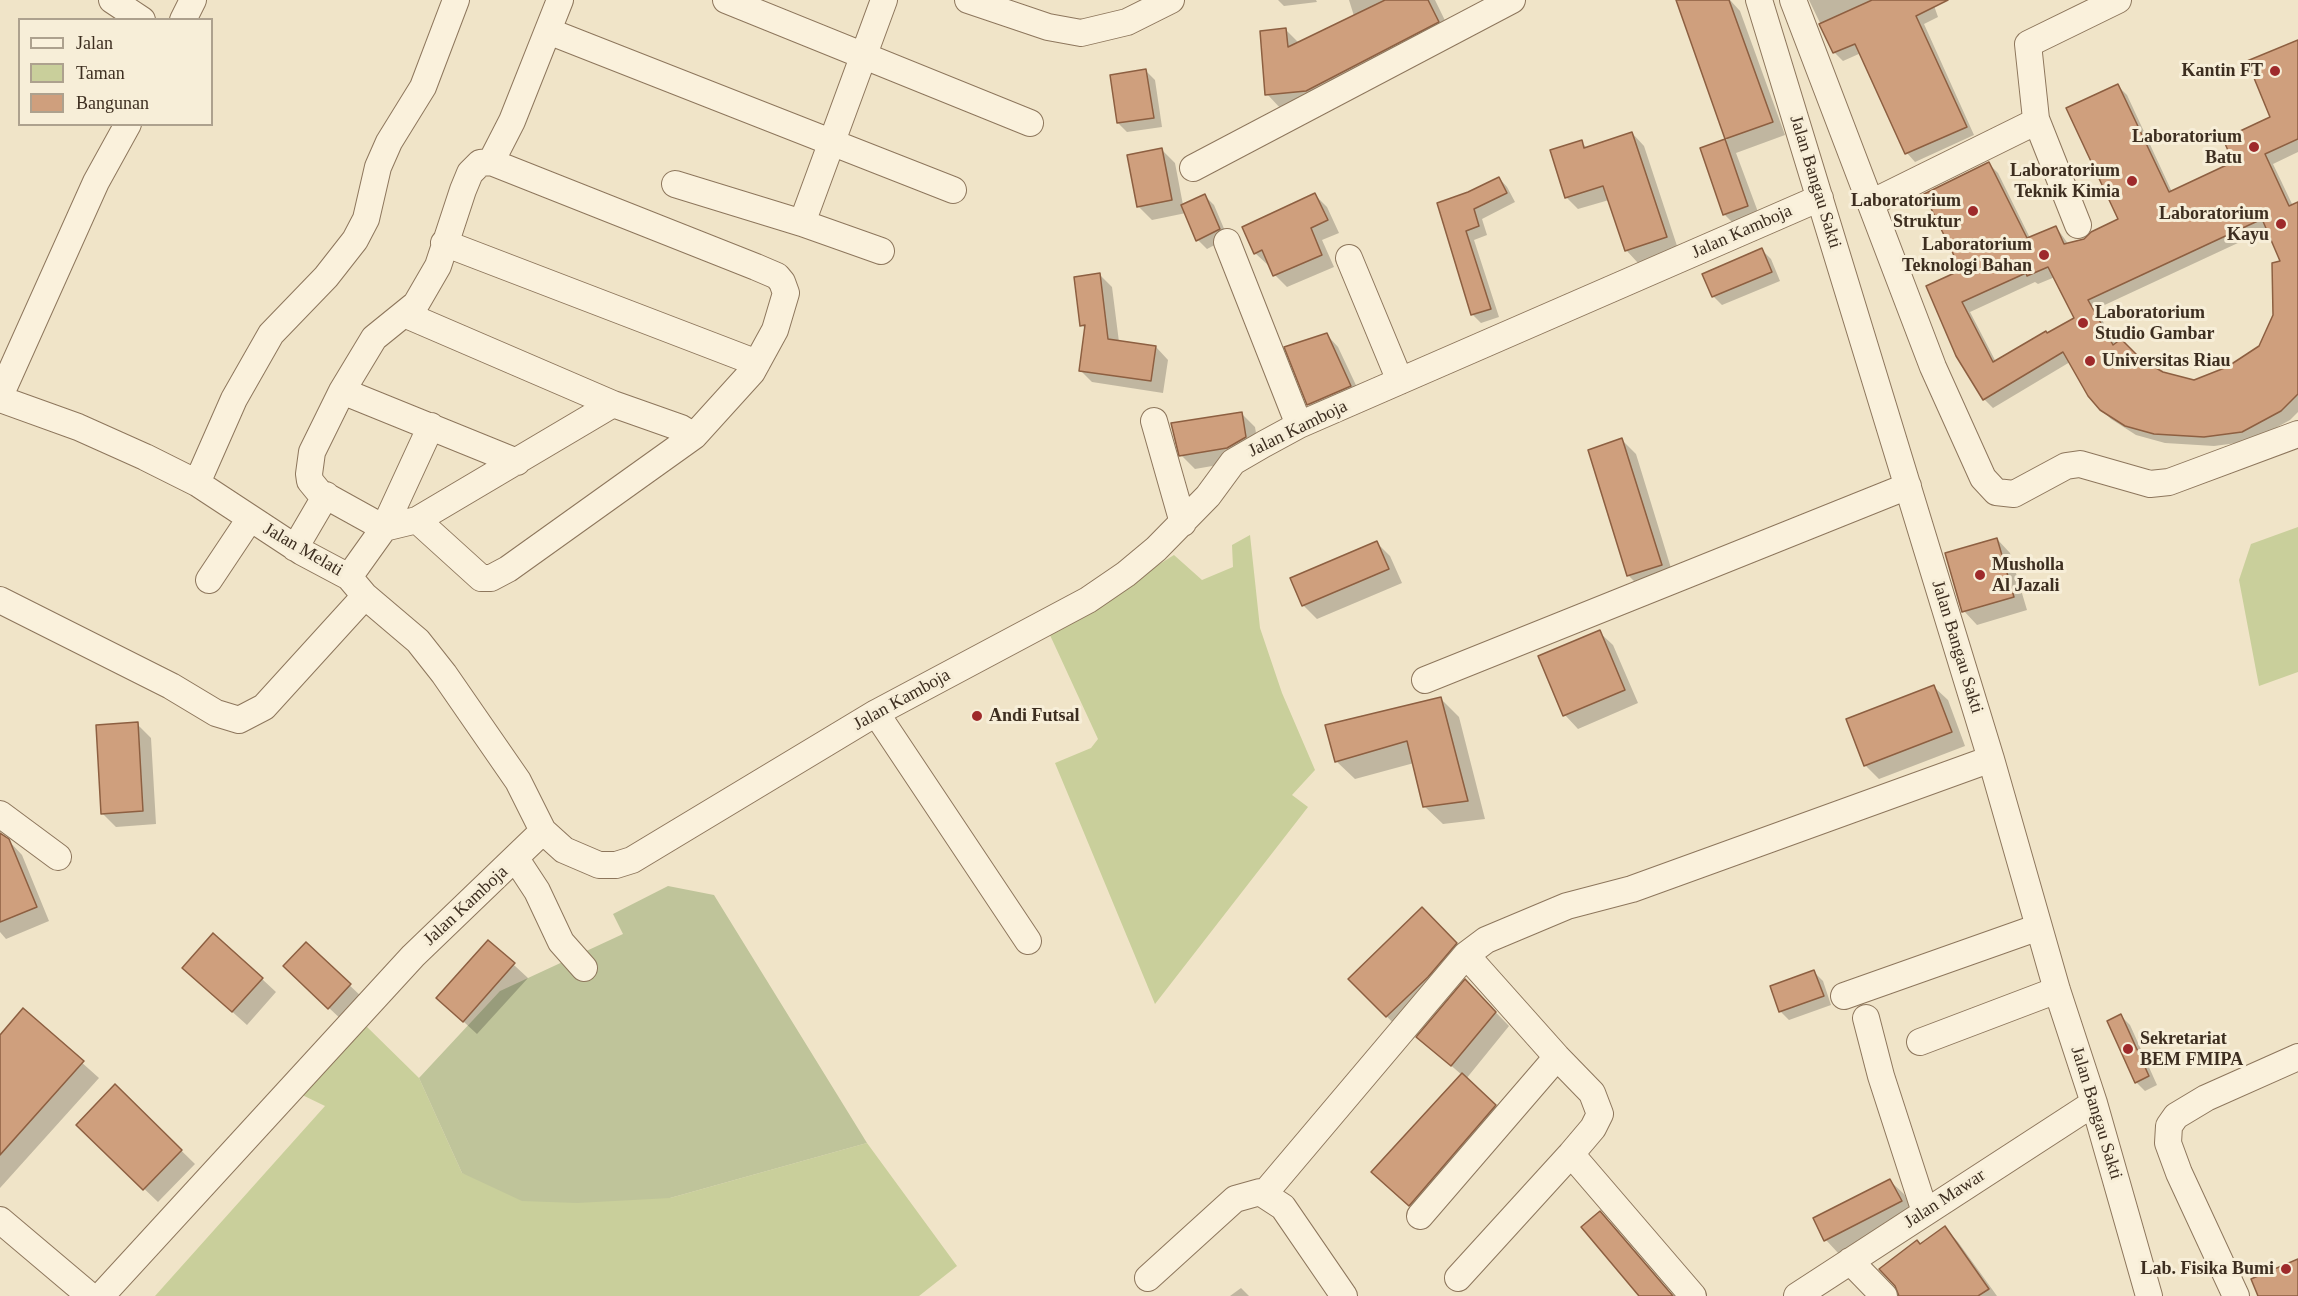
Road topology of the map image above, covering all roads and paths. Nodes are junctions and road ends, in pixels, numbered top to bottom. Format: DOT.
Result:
graph roads {
  1 [pos="112,0"];
  2 [pos="193,0"];
  3 [pos="456,0"];
  4 [pos="560,0"];
  5 [pos="726,0"];
  6 [pos="884,0"];
  7 [pos="968,0"];
  8 [pos="1171,0"];
  9 [pos="1512,0"];
  10 [pos="1759,0"];
  11 [pos="1793,0"];
  12 [pos="2118,0"];
  13 [pos="139,18"];
  14 [pos="184,18"];
  15 [pos="548,31"];
  16 [pos="866,55"];
  17 [pos="2036,119"];
  18 [pos="1030,123"];
  19 [pos="127,126"];
  20 [pos="829,143"];
  21 [pos="491,162"];
  22 [pos="1193,168"];
  23 [pos="675,184"];
  24 [pos="952,190"];
  25 [pos="1820,198"];
  26 [pos="1871,203"];
  27 [pos="802,223"];
  28 [pos="2078,225"];
  29 [pos="1227,242"];
  30 [pos="444,243"];
  31 [pos="881,251"];
  32 [pos="1349,258"];
  33 [pos="404,314"];
  34 [pos="757,363"];
  35 [pos="1400,381"];
  36 [pos="342,391"];
  37 [pos="0,398"];
  38 [pos="613,404"];
  39 [pos="1154,421"];
  40 [pos="1299,425"];
  41 [pos="431,426"];
  42 [pos="2298,434"];
  43 [pos="694,436"];
  44 [pos="517,462"];
  45 [pos="197,483"];
  46 [pos="1908,486"];
  47 [pos="326,495"];
  48 [pos="249,520"];
  49 [pos="417,520"];
  50 [pos="1183,523"];
  51 [pos="384,528"];
  52 [pos="295,548"];
  53 [pos="209,579"];
  54 [pos="357,586"];
  55 [pos="0,600"];
  56 [pos="1425,680"];
  57 [pos="876,713"];
  58 [pos="1991,759"];
  59 [pos="0,814"];
  60 [pos="543,831"];
  61 [pos="58,857"];
  62 [pos="516,860"];
  63 [pos="2039,927"];
  64 [pos="1028,941"];
  65 [pos="1466,955"];
  66 [pos="584,968"];
  67 [pos="2057,990"];
  68 [pos="1844,996"];
  69 [pos="1866,1018"];
  70 [pos="1920,1042"];
  71 [pos="1557,1057"];
  72 [pos="2298,1057"];
  73 [pos="2094,1103"];
  74 [pos="1571,1154"];
  75 [pos="1264,1194"];
  76 [pos="1925,1212"];
  77 [pos="1420,1216"];
  78 [pos="0,1220"];
  79 [pos="1850,1261"];
  80 [pos="1148,1278"];
  81 [pos="1458,1278"];
  82 [pos="90,1296"];
  83 [pos="101,1296"];
  84 [pos="1344,1296"];
  85 [pos="1693,1296"];
  86 [pos="1797,1296"];
  87 [pos="1884,1296"];
  88 [pos="2149,1296"];
  89 [pos="2236,1296"];
  1 -- 13 [label="street"];
  2 -- 14 [label="street"];
  3 -- 45 [label="street"];
  4 -- 15 [label="street"];
  5 -- 16 [label="street"];
  6 -- 16 [label="street"];
  7 -- 8 [label="street"];
  9 -- 22 [label="street"];
  10 -- 25 [label="street, Jalan Bangau Sakti"];
  11 -- 26 [label="street"];
  12 -- 17 [label="street"];
  15 -- 20 [label="street"];
  15 -- 21 [label="street"];
  16 -- 18 [label="street"];
  16 -- 20 [label="street"];
  17 -- 26 [label="street"];
  17 -- 28 [label="street"];
  19 -- 37 [label="street"];
  20 -- 24 [label="street"];
  20 -- 27 [label="street"];
  21 -- 30 [label="street"];
  21 -- 34 [label="street"];
  23 -- 27 [label="street"];
  25 -- 35 [label="street, Jalan Kamboja"];
  25 -- 46 [label="street, Jalan Bangau Sakti"];
  26 -- 42 [label="street"];
  27 -- 31 [label="street"];
  29 -- 40 [label="street"];
  30 -- 33 [label="street"];
  30 -- 34 [label="street"];
  32 -- 35 [label="street"];
  33 -- 36 [label="street"];
  33 -- 38 [label="street"];
  34 -- 43 [label="street"];
  35 -- 40 [label="street, Jalan Kamboja"];
  36 -- 41 [label="street"];
  36 -- 47 [label="street"];
  37 -- 45 [label="street, Jalan Melati"];
  38 -- 43 [label="street"];
  38 -- 44 [label="street"];
  39 -- 50 [label="street"];
  40 -- 50 [label="street, Jalan Kamboja"];
  41 -- 44 [label="street"];
  41 -- 51 [label="street"];
  43 -- 49 [label="street"];
  44 -- 49 [label="street"];
  45 -- 48 [label="street, Jalan Melati"];
  46 -- 56 [label="street"];
  46 -- 58 [label="street, Jalan Bangau Sakti"];
  47 -- 51 [label="street"];
  47 -- 52 [label="street"];
  48 -- 52 [label="street, Jalan Melati"];
  48 -- 53 [label="street"];
  49 -- 51 [label="street"];
  50 -- 57 [label="street, Jalan Kamboja"];
  51 -- 54 [label="street"];
  52 -- 54 [label="street, Jalan Melati"];
  54 -- 55 [label="street"];
  54 -- 60 [label="street, Jalan Melati"];
  57 -- 60 [label="street, Jalan Kamboja"];
  57 -- 64 [label="street"];
  58 -- 63 [label="street, Jalan Bangau Sakti"];
  58 -- 65 [label="street"];
  59 -- 61 [label="street"];
  60 -- 62 [label="street, Jalan Kamboja"];
  62 -- 66 [label="street"];
  62 -- 83 [label="street, Jalan Kamboja"];
  63 -- 67 [label="street, Jalan Bangau Sakti"];
  63 -- 68 [label="street"];
  65 -- 71 [label="street"];
  65 -- 75 [label="street"];
  67 -- 70 [label="street"];
  67 -- 73 [label="street, Jalan Bangau Sakti"];
  69 -- 76 [label="street"];
  71 -- 74 [label="street"];
  71 -- 77 [label="street"];
  72 -- 89 [label="street"];
  73 -- 76 [label="street, Jalan Mawar"];
  73 -- 88 [label="street, Jalan Bangau Sakti"];
  74 -- 81 [label="street"];
  74 -- 85 [label="street"];
  75 -- 80 [label="street"];
  75 -- 84 [label="street"];
  76 -- 79 [label="street, Jalan Mawar"];
  78 -- 82 [label="street"];
  79 -- 86 [label="street, Jalan Mawar"];
  79 -- 87 [label="street"];
}
